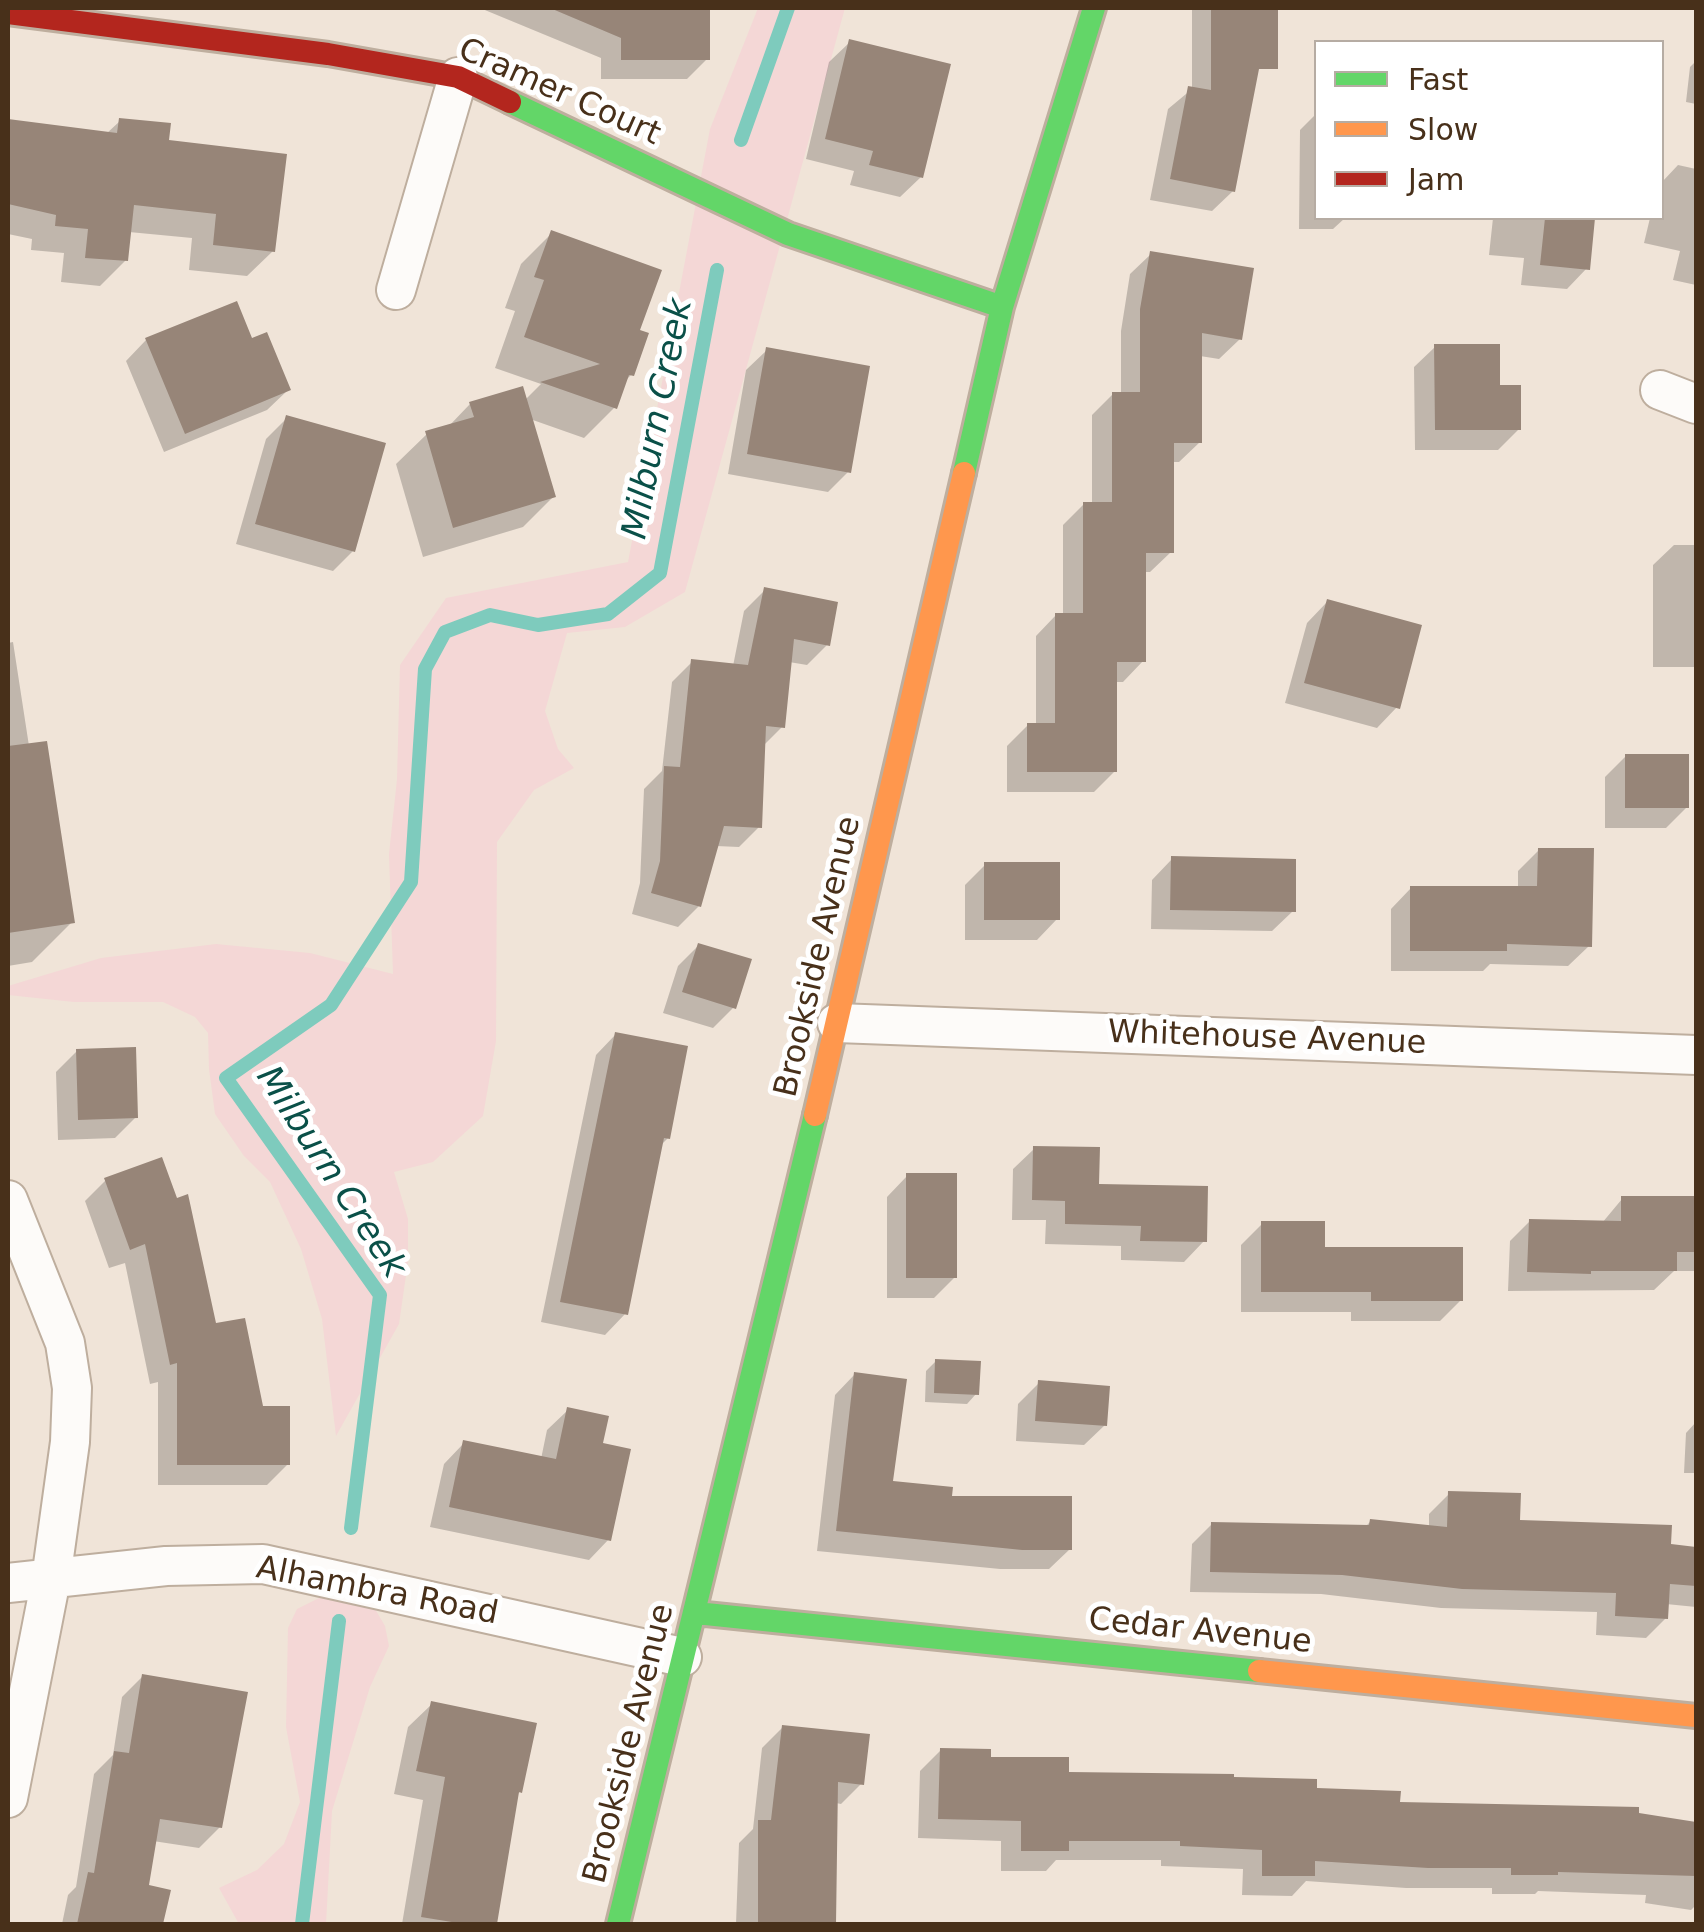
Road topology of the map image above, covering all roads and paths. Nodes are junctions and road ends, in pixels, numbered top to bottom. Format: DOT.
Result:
graph roads {
  1 [pos="1094,8"];
  2 [pos="8,13"];
  3 [pos="458,78"];
  4 [pos="396,290"];
  5 [pos="1002,307"];
  6 [pos="1660,390"];
  7 [pos="1696,404"];
  8 [pos="837,1023"];
  9 [pos="1696,1055"];
  10 [pos="8,1200"];
  11 [pos="51,1579"];
  12 [pos="8,1583"];
  13 [pos="696,1613"];
  14 [pos="682,1658"];
  15 [pos="1696,1716"];
  16 [pos="8,1798"];
  17 [pos="618,1924"];
  1 -- 5 [label="street, Brookside Avenue"];
  2 -- 3 [label="street, Cramer Court"];
  3 -- 4 [label="street"];
  3 -- 5 [label="street, Cramer Court"];
  5 -- 8 [label="street, Brookside Avenue"];
  6 -- 7 [label="street"];
  8 -- 9 [label="street, Whitehouse Avenue"];
  8 -- 13 [label="street, Brookside Avenue"];
  10 -- 11 [label="street"];
  11 -- 12 [label="street, Alhambra Road"];
  11 -- 14 [label="street, Alhambra Road"];
  11 -- 16 [label="street"];
  13 -- 14 [label="street, Brookside Avenue"];
  13 -- 15 [label="street, Cedar Avenue"];
  14 -- 17 [label="street, Brookside Avenue"];
}
